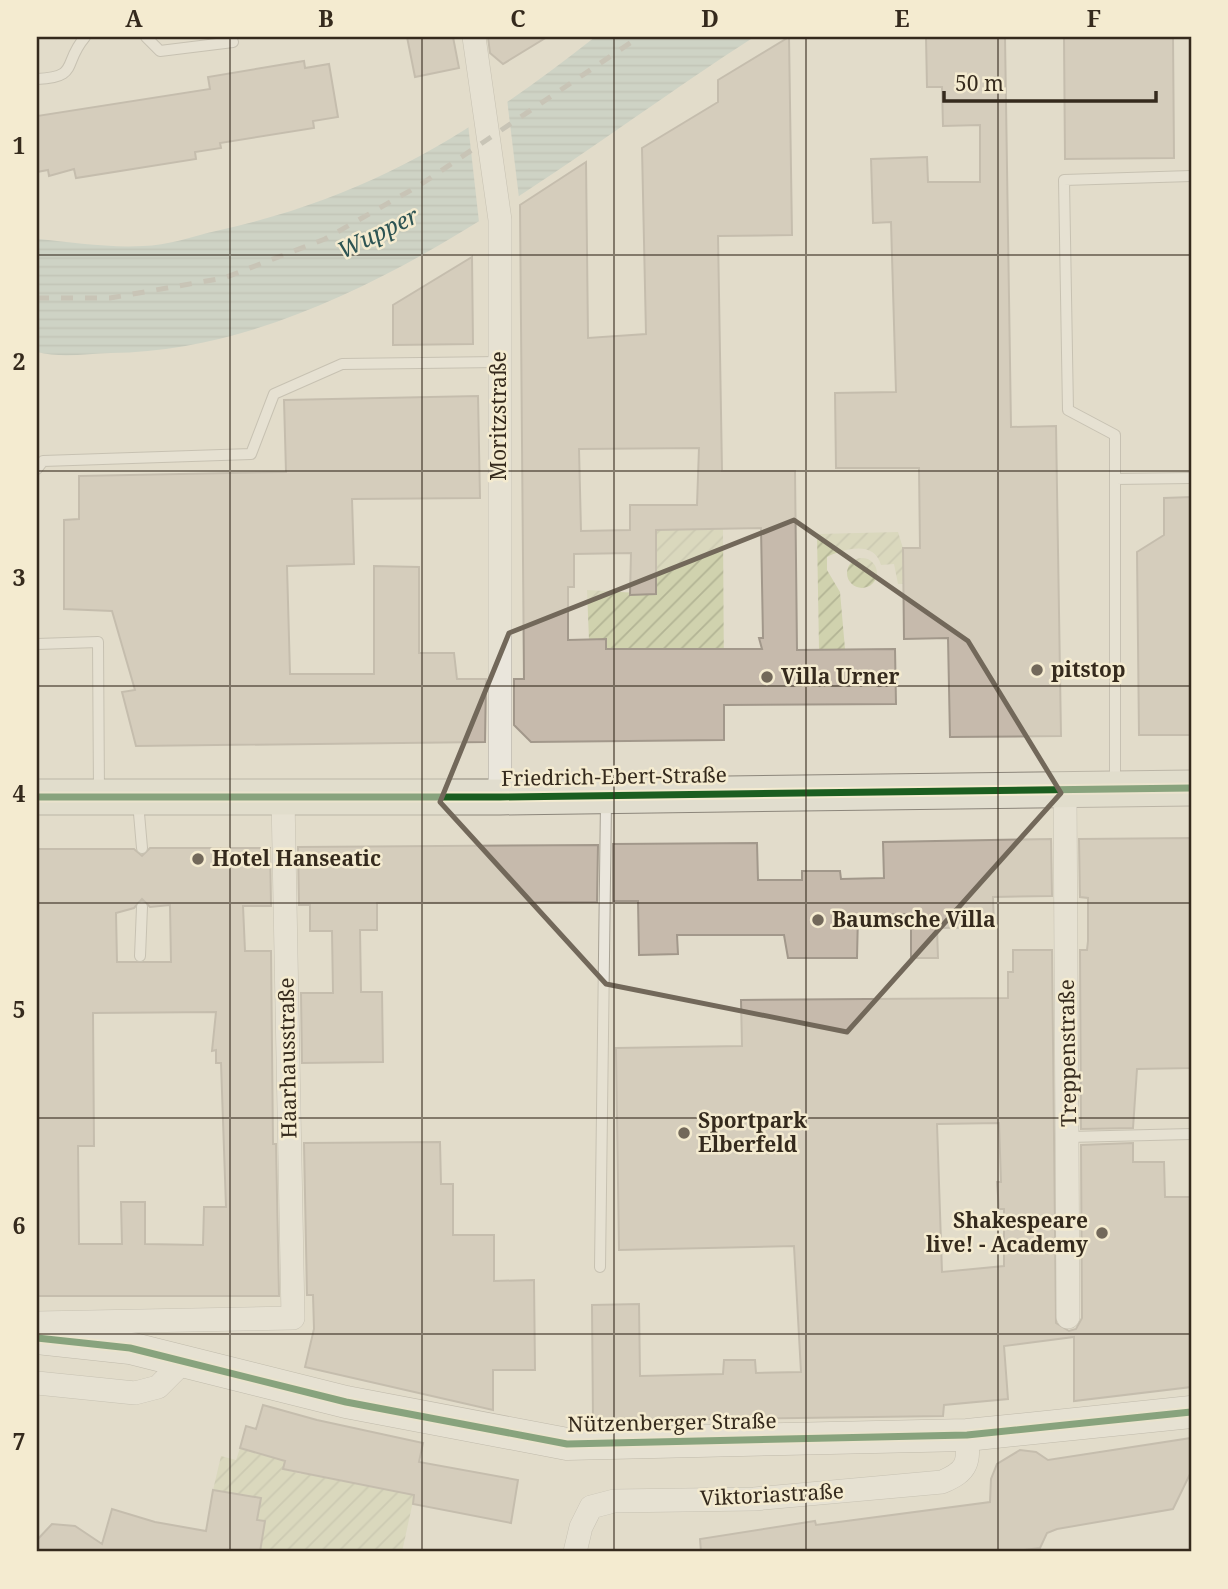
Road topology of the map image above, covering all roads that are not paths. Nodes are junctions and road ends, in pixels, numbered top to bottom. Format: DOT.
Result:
graph roads {
  1 [pos="85,37"];
  2 [pos="146,37"];
  3 [pos="474,37"];
  4 [pos="233,42"];
  5 [pos="37,79"];
  6 [pos="1191,176"];
  7 [pos="499,362"];
  8 [pos="37,469"];
  9 [pos="1191,478"];
  10 [pos="1115,479"];
  11 [pos="37,644"];
  12 [pos="1191,788"];
  13 [pos="1065,789"];
  14 [pos="1115,789"];
  15 [pos="606,794"];
  16 [pos="99,796"];
  17 [pos="137,796"];
  18 [pos="37,797"];
  19 [pos="283,797"];
  20 [pos="500,797"];
  21 [pos="142,848"];
  22 [pos="142,907"];
  23 [pos="140,956"];
  24 [pos="1191,1134"];
  25 [pos="1069,1137"];
  26 [pos="600,1267"];
  27 [pos="1068,1317"];
  28 [pos="37,1323"];
  29 [pos="37,1338"];
  30 [pos="185,1360"];
  31 [pos="37,1382"];
  32 [pos="1191,1412"];
  33 [pos="967,1436"];
  34 [pos="575,1552"];
  1 -- 5 [label="lane"];
  2 -- 4 [label="lane"];
  3 -- 7 [label="street, Moritzstraße"];
  6 -- 10 [label="lane"];
  7 -- 8 [label="lane"];
  7 -- 20 [label="street, Moritzstraße"];
  9 -- 10 [label="lane"];
  10 -- 14 [label="lane"];
  11 -- 16 [label="lane"];
  12 -- 14 [label="main road, Friedrich-Ebert-Straße"];
  13 -- 14 [label="main road, Friedrich-Ebert-Straße"];
  13 -- 15 [label="main road, Friedrich-Ebert-Straße"];
  13 -- 25 [label="street, Treppenstraße"];
  15 -- 20 [label="main road, Friedrich-Ebert-Straße"];
  15 -- 26 [label="lane"];
  16 -- 17 [label="main road, Friedrich-Ebert-Straße"];
  16 -- 18 [label="main road, Friedrich-Ebert-Straße"];
  17 -- 19 [label="main road, Friedrich-Ebert-Straße"];
  17 -- 21 [label="lane"];
  19 -- 20 [label="main road, Friedrich-Ebert-Straße"];
  19 -- 28 [label="street, Haarhausstraße"];
  22 -- 23 [label="lane"];
  24 -- 25 [label="lane"];
  25 -- 27 [label="street, Treppenstraße"];
  29 -- 30 [label="street, Nützenberger Straße"];
  30 -- 31 [label="street"];
  30 -- 33 [label="street, Nützenberger Straße"];
  32 -- 33 [label="street, Nützenberger Straße"];
  33 -- 34 [label="street, Viktoriastraße"];
}
